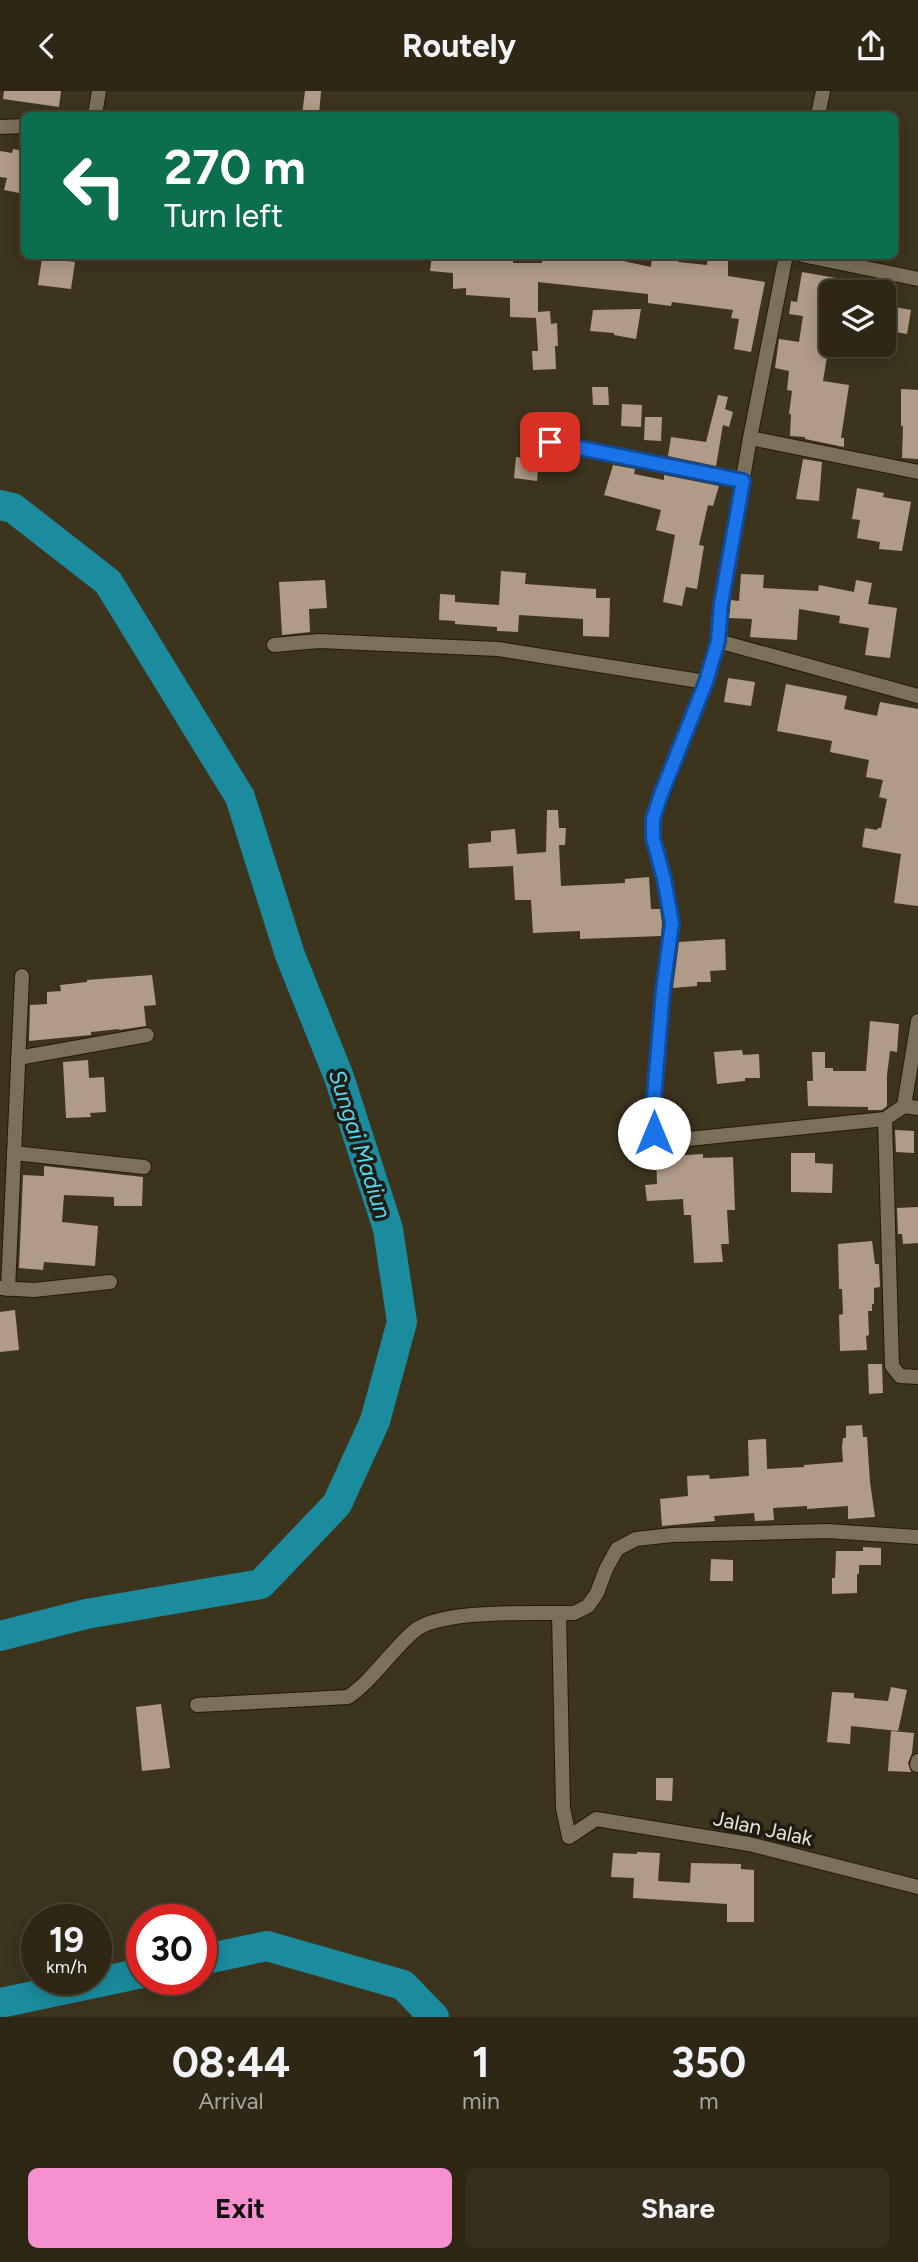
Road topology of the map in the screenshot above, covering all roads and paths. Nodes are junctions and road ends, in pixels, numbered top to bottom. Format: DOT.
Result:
graph roads {
  1 [pos="99,91"];
  2 [pos="824,91"];
  3 [pos="96,112"];
  4 [pos="819,112"];
  5 [pos="21,126"];
  6 [pos="0,127"];
  7 [pos="785,259"];
  8 [pos="821,259"];
  9 [pos="918,279"];
  10 [pos="750,437"];
  11 [pos="550,442"];
  12 [pos="918,472"];
  13 [pos="743,481"];
  14 [pos="718,641"];
  15 [pos="274,645"];
  16 [pos="706,682"];
  17 [pos="918,697"];
  18 [pos="22,976"];
  19 [pos="918,1021"];
  20 [pos="147,1035"];
  21 [pos="18,1058"];
  22 [pos="911,1107"];
  23 [pos="885,1119"];
  24 [pos="14,1153"];
  25 [pos="144,1167"];
  26 [pos="110,1282"];
  27 [pos="4,1289"];
  28 [pos="918,1377"];
  29 [pos="918,1537"];
  30 [pos="559,1613"];
  31 [pos="197,1705"];
  32 [pos="918,1887"];
  1 -- 3 [label="street"];
  2 -- 4 [label="street"];
  5 -- 6 [label="street"];
  7 -- 10 [label="street"];
  8 -- 9 [label="street"];
  10 -- 12 [label="street"];
  10 -- 13 [label="street"];
  11 -- 13 [label="street"];
  13 -- 14 [label="street"];
  14 -- 16 [label="street"];
  14 -- 17 [label="street"];
  15 -- 16 [label="street"];
  16 -- 23 [label="street"];
  18 -- 21 [label="street"];
  19 -- 22 [label="street"];
  20 -- 21 [label="street"];
  21 -- 24 [label="street"];
  22 -- 23 [label="street"];
  23 -- 28 [label="street"];
  24 -- 25 [label="street"];
  24 -- 27 [label="street"];
  26 -- 27 [label="street"];
  29 -- 30 [label="street"];
  30 -- 31 [label="street"];
  30 -- 32 [label="street, Jalan Jalak"];
}
